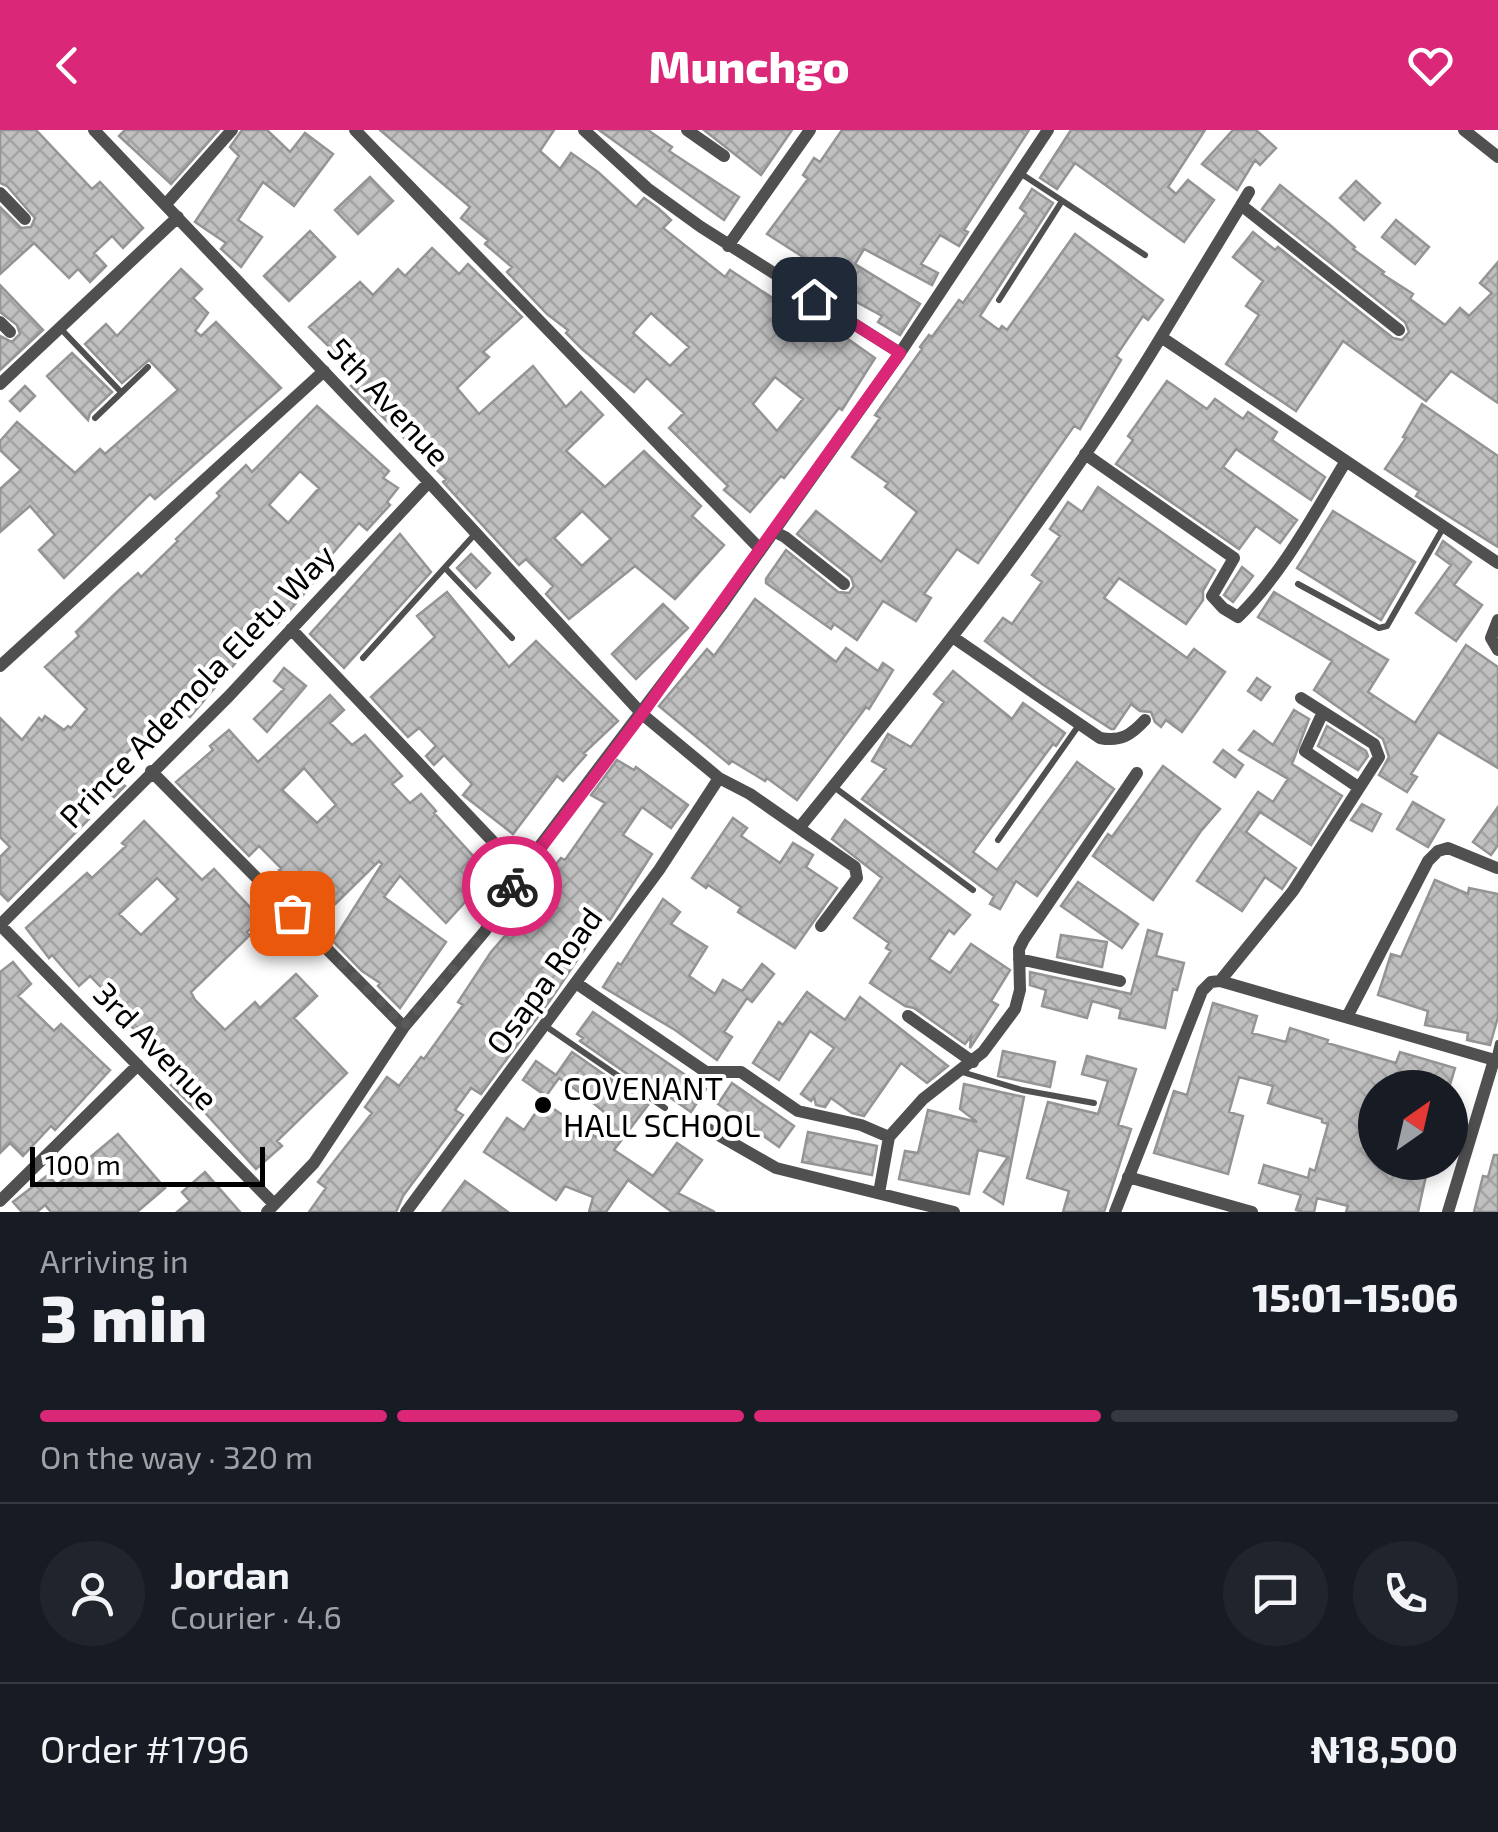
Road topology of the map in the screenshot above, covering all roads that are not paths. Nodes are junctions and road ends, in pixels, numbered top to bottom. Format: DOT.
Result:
graph roads {
  1 [pos="94,130"];
  2 [pos="232,130"];
  3 [pos="584,130"];
  4 [pos="687,130"];
  5 [pos="810,130"];
  6 [pos="1048,130"];
  7 [pos="1464,130"];
  8 [pos="356,131"];
  9 [pos="724,156"];
  10 [pos="1498,156"];
  11 [pos="1019,173"];
  12 [pos="1248,192"];
  13 [pos="0,193"];
  14 [pos="1062,201"];
  15 [pos="166,204"];
  16 [pos="1240,205"];
  17 [pos="178,217"];
  18 [pos="25,219"];
  19 [pos="728,246"];
  20 [pos="1145,255"];
  21 [pos="999,300"];
  22 [pos="60,328"];
  23 [pos="1399,330"];
  24 [pos="1161,338"];
  25 [pos="900,353"];
  26 [pos="148,367"];
  27 [pos="324,370"];
  28 [pos="0,384"];
  29 [pos="122,392"];
  30 [pos="95,418"];
  31 [pos="1085,454"];
  32 [pos="1346,461"];
  33 [pos="429,482"];
  34 [pos="1444,527"];
  35 [pos="773,531"];
  36 [pos="476,533"];
  37 [pos="760,549"];
  38 [pos="1498,563"];
  39 [pos="445,568"];
  40 [pos="844,584"];
  41 [pos="1298,584"];
  42 [pos="1498,620"];
  43 [pos="291,629"];
  44 [pos="512,638"];
  45 [pos="954,638"];
  46 [pos="1498,650"];
  47 [pos="363,658"];
  48 [pos="0,666"];
  49 [pos="1301,698"];
  50 [pos="1324,712"];
  51 [pos="642,714"];
  52 [pos="1145,720"];
  53 [pos="1080,724"];
  54 [pos="151,771"];
  55 [pos="1138,773"];
  56 [pos="719,778"];
  57 [pos="833,786"];
  58 [pos="1358,787"];
  59 [pos="800,828"];
  60 [pos="998,840"];
  61 [pos="1497,868"];
  62 [pos="521,871"];
  63 [pos="973,890"];
  64 [pos="0,925"];
  65 [pos="821,926"];
  66 [pos="1019,959"];
  67 [pos="1220,980"];
  68 [pos="1120,981"];
  69 [pos="576,982"];
  70 [pos="908,1016"];
  71 [pos="1347,1017"];
  72 [pos="544,1025"];
  73 [pos="404,1026"];
  74 [pos="1498,1043"];
  75 [pos="1496,1060"];
  76 [pos="138,1065"];
  77 [pos="968,1067"];
  78 [pos="1094,1103"];
  79 [pos="665,1108"];
  80 [pos="708,1130"];
  81 [pos="889,1137"];
  82 [pos="1128,1177"];
  83 [pos="879,1194"];
  84 [pos="0,1201"];
  85 [pos="270,1208"];
  86 [pos="406,1212"];
  87 [pos="954,1212"];
  88 [pos="1116,1212"];
  89 [pos="1252,1212"];
  90 [pos="1448,1212"];
  1 -- 15 [label="street, 5th Avenue"];
  2 -- 15 [label="street"];
  3 -- 19 [label="street"];
  4 -- 9 [label="street"];
  5 -- 19 [label="street"];
  6 -- 11 [label="street"];
  7 -- 10 [label="street"];
  8 -- 37 [label="street"];
  11 -- 14 [label="lane"];
  11 -- 25 [label="street"];
  12 -- 16 [label="street"];
  13 -- 18 [label="street"];
  14 -- 20 [label="lane"];
  14 -- 21 [label="lane"];
  15 -- 17 [label="street, 5th Avenue"];
  16 -- 23 [label="street"];
  16 -- 24 [label="street"];
  17 -- 22 [label="street"];
  17 -- 27 [label="street, 5th Avenue"];
  19 -- 25 [label="street"];
  22 -- 28 [label="street"];
  22 -- 29 [label="lane"];
  24 -- 31 [label="street"];
  24 -- 32 [label="street"];
  25 -- 35 [label="street"];
  26 -- 29 [label="lane"];
  27 -- 33 [label="street, 5th Avenue"];
  27 -- 48 [label="street"];
  29 -- 30 [label="lane"];
  31 -- 32 [label="street"];
  31 -- 45 [label="street"];
  32 -- 34 [label="street"];
  33 -- 36 [label="street, 5th Avenue"];
  33 -- 43 [label="street, Prince Ademola Eletu Way"];
  34 -- 38 [label="street"];
  34 -- 41 [label="lane"];
  35 -- 37 [label="street"];
  35 -- 40 [label="street"];
  36 -- 39 [label="lane"];
  36 -- 51 [label="street, 5th Avenue"];
  37 -- 51 [label="street"];
  39 -- 44 [label="lane"];
  39 -- 47 [label="lane"];
  42 -- 46 [label="street"];
  43 -- 54 [label="street, Prince Ademola Eletu Way"];
  43 -- 62 [label="street"];
  45 -- 53 [label="street"];
  45 -- 57 [label="street"];
  49 -- 50 [label="street"];
  50 -- 58 [label="street"];
  50 -- 58 [label="street"];
  51 -- 56 [label="street, 5th Avenue"];
  51 -- 62 [label="street"];
  52 -- 53 [label="street"];
  53 -- 60 [label="lane"];
  54 -- 64 [label="street, Prince Ademola Eletu Way"];
  54 -- 73 [label="street"];
  55 -- 66 [label="street"];
  56 -- 59 [label="street, 5th Avenue"];
  56 -- 69 [label="street, Osapa Road"];
  57 -- 59 [label="street"];
  57 -- 63 [label="lane"];
  58 -- 67 [label="street"];
  59 -- 65 [label="street, 5th Avenue"];
  61 -- 71 [label="street"];
  62 -- 73 [label="street"];
  64 -- 76 [label="street, 3rd Avenue"];
  66 -- 68 [label="street"];
  66 -- 77 [label="street"];
  67 -- 71 [label="street"];
  67 -- 82 [label="street"];
  69 -- 72 [label="street, Osapa Road"];
  69 -- 81 [label="street"];
  70 -- 77 [label="street"];
  71 -- 75 [label="street"];
  72 -- 79 [label="lane"];
  72 -- 86 [label="street, Osapa Road"];
  73 -- 85 [label="street"];
  74 -- 75 [label="lane"];
  75 -- 90 [label="street"];
  76 -- 84 [label="street"];
  76 -- 85 [label="street, 3rd Avenue"];
  77 -- 78 [label="lane"];
  77 -- 81 [label="street"];
  80 -- 83 [label="street"];
  81 -- 83 [label="street"];
  82 -- 88 [label="street"];
  82 -- 89 [label="street"];
  83 -- 87 [label="street"];
}
